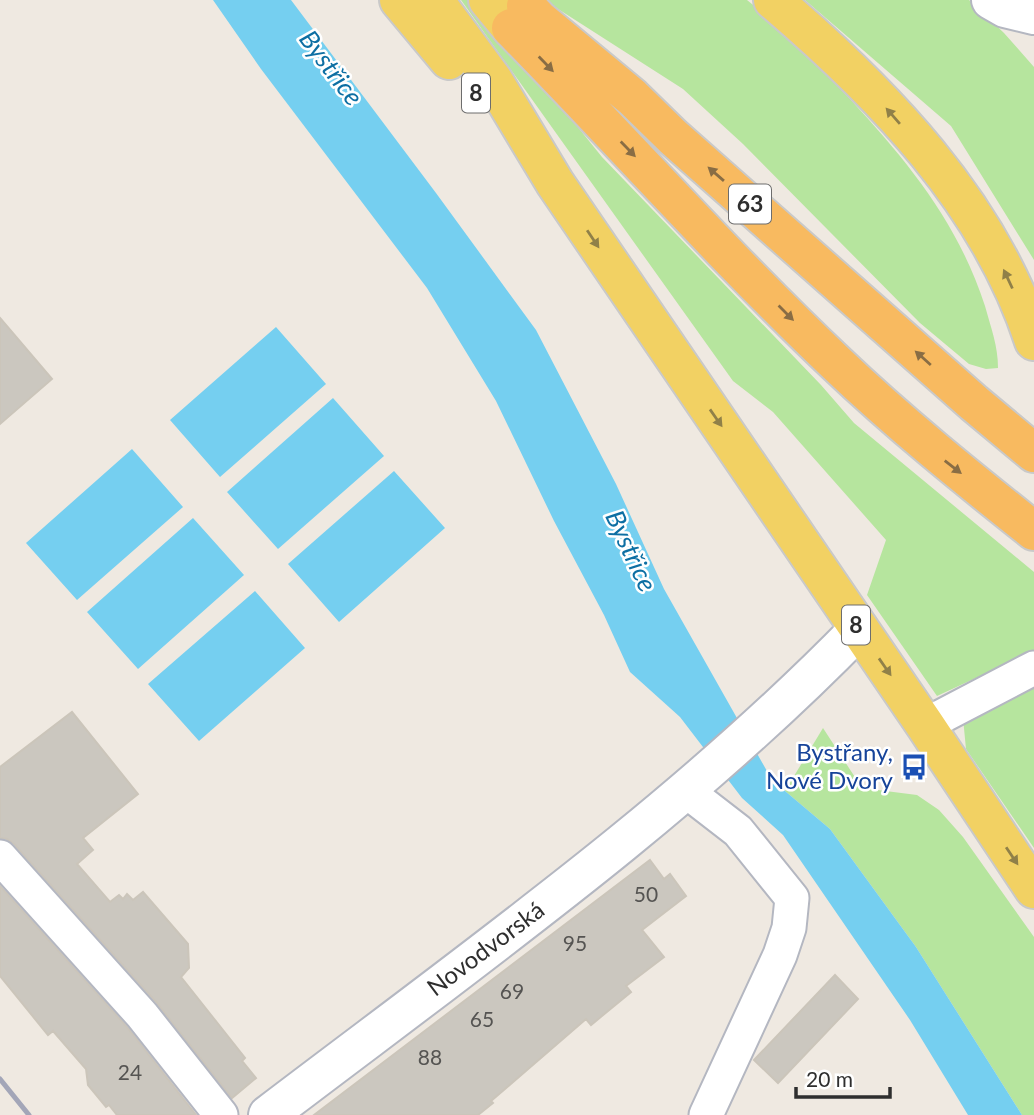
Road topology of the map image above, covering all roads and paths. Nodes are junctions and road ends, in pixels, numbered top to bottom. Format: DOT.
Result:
graph roads {
  1 [pos="399,0"];
  2 [pos="434,0"];
  3 [pos="773,0"];
  4 [pos="991,0"];
  5 [pos="511,8"];
  6 [pos="1034,15"];
  7 [pos="555,183"];
  8 [pos="1034,341"];
  9 [pos="1034,453"];
  10 [pos="1034,531"];
  11 [pos="859,629"];
  12 [pos="1034,668"];
  13 [pos="925,725"];
  14 [pos="693,783"];
  15 [pos="0,857"];
  16 [pos="1034,889"];
  17 [pos="221,1115"];
  18 [pos="268,1115"];
  19 [pos="706,1115"];
  1 -- 7 [label="main road, 8"];
  2 -- 7 [label="main road"];
  8 -- 3 [label="main road, one-way"];
  4 -- 6 [label="street"];
  9 -- 5 [label="highway, 63, one-way"];
  5 -- 10 [label="highway, 63, one-way"];
  7 -- 11 [label="main road, 8, one-way"];
  11 -- 13 [label="main road, 8, one-way"];
  11 -- 14 [label="street, Novodvorská"];
  12 -- 13 [label="street"];
  13 -- 16 [label="main road, 8, one-way"];
  14 -- 18 [label="street, Novodvorská"];
  14 -- 19 [label="street"];
  15 -- 17 [label="street"];
}
